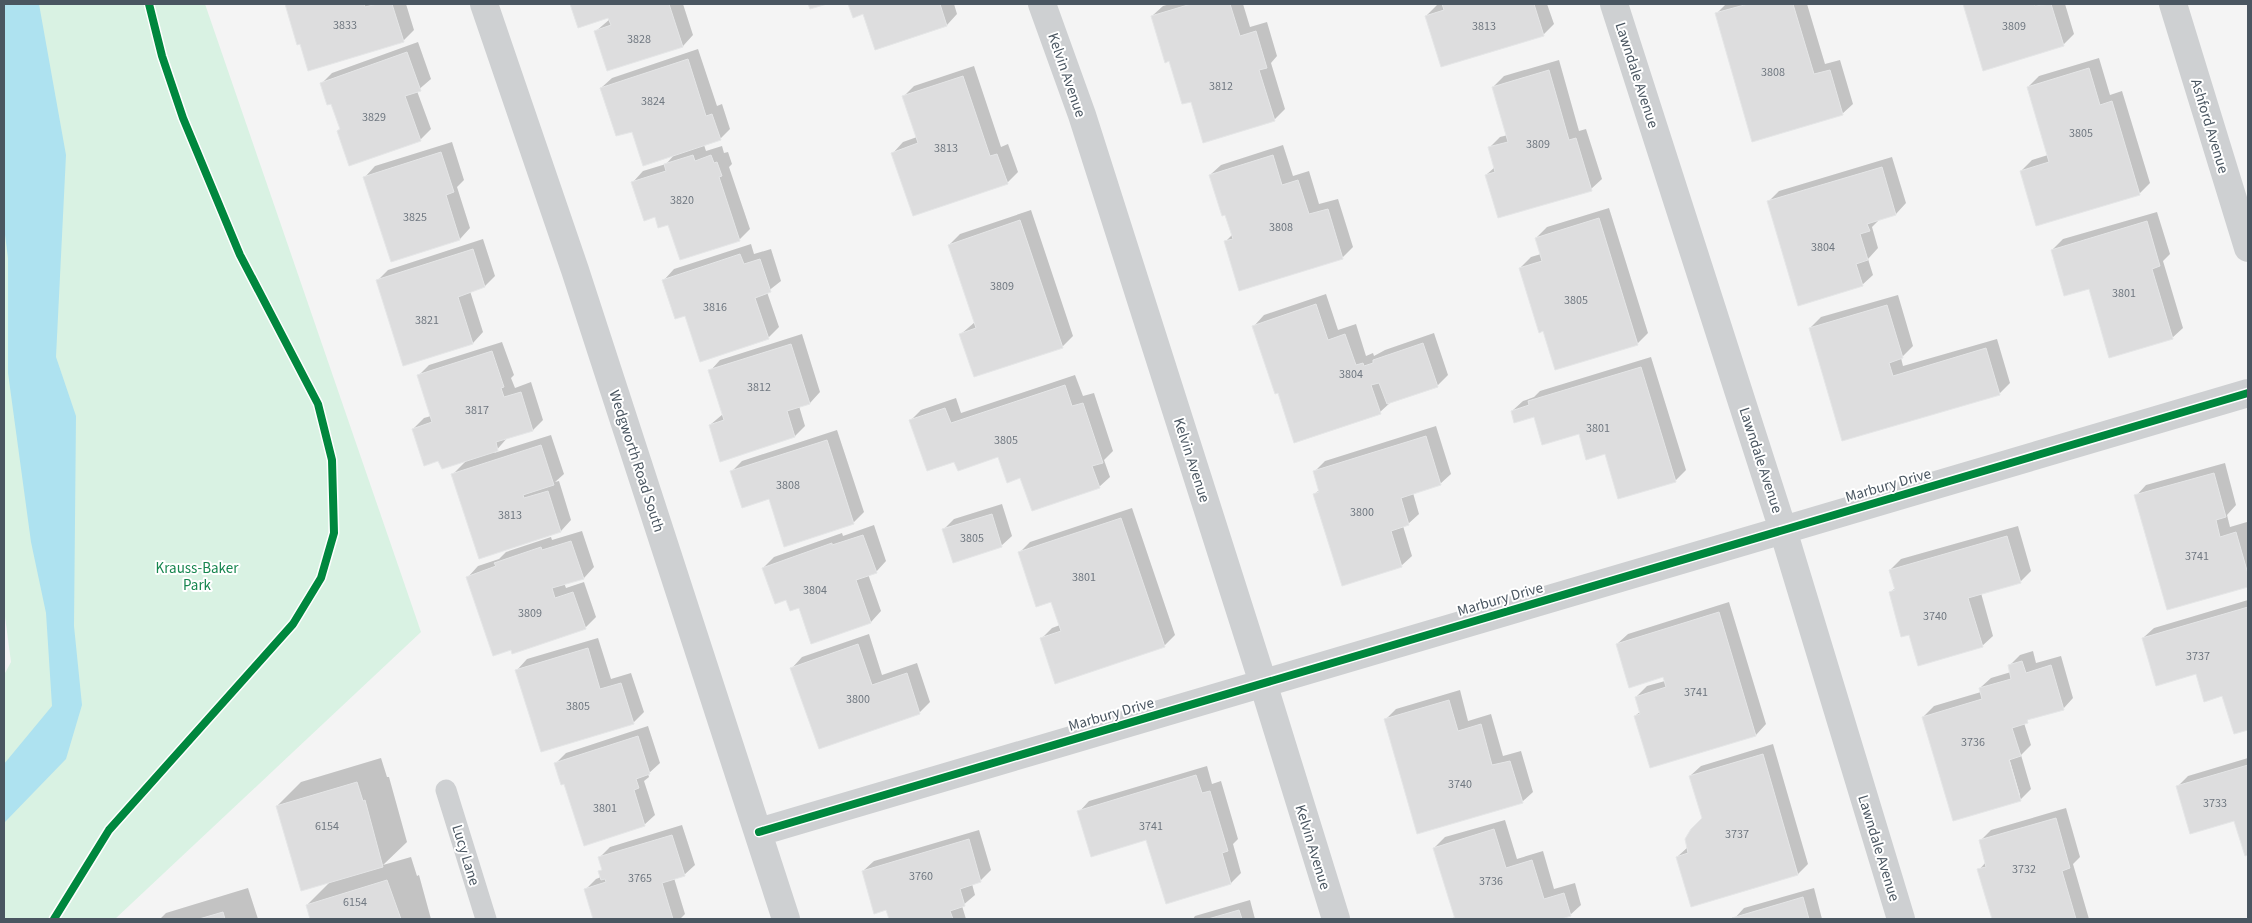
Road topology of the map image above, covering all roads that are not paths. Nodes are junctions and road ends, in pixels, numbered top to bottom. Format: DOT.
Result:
graph roads {
  1 [pos="484,4"];
  2 [pos="1042,4"];
  3 [pos="1614,4"];
  4 [pos="2172,4"];
  5 [pos="2248,248"];
  6 [pos="2248,393"];
  7 [pos="1783,530"];
  8 [pos="1263,683"];
  9 [pos="446,790"];
  10 [pos="759,832"];
  11 [pos="486,919"];
  12 [pos="786,919"];
  13 [pos="1336,919"];
  14 [pos="1901,919"];
  1 -- 10 [label="street, Wedgworth Road South"];
  2 -- 8 [label="street, Kelvin Avenue"];
  3 -- 7 [label="street, Lawndale Avenue"];
  4 -- 5 [label="street, Ashford Avenue"];
  6 -- 7 [label="street, Marbury Drive"];
  7 -- 8 [label="street, Marbury Drive"];
  7 -- 14 [label="street, Lawndale Avenue"];
  8 -- 10 [label="street, Marbury Drive"];
  8 -- 13 [label="street, Kelvin Avenue"];
  9 -- 11 [label="lane, Lucy Lane"];
  10 -- 12 [label="street, Wedgworth Road South"];
}
